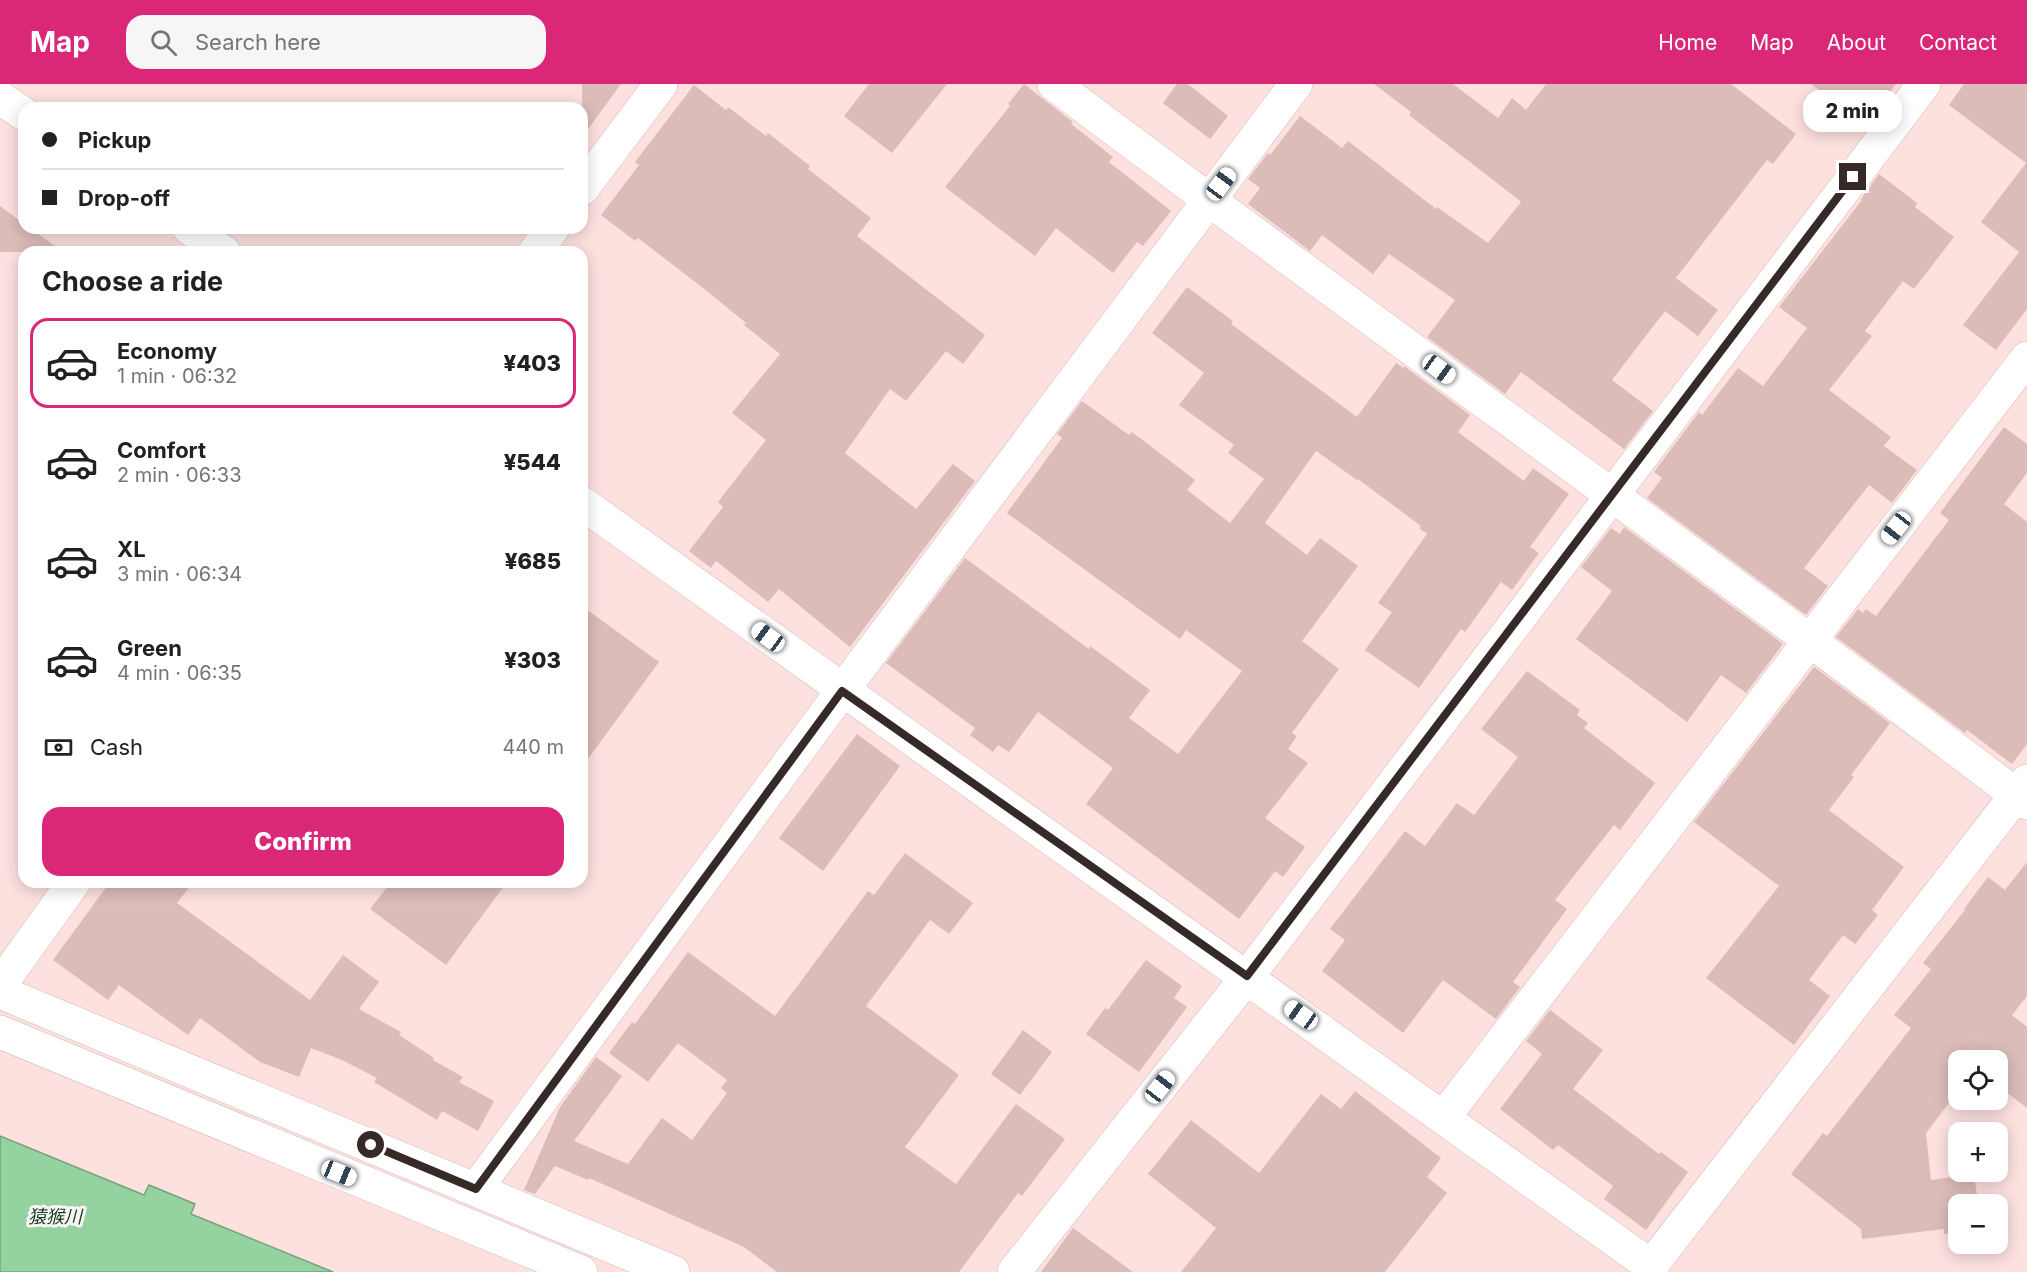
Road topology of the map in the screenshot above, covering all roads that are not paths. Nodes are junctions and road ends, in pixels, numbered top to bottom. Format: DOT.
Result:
graph roads {
  1 [pos="10,84"];
  2 [pos="661,84"];
  3 [pos="1054,84"];
  4 [pos="1296,84"];
  5 [pos="1924,84"];
  6 [pos="0,98"];
  7 [pos="18,110"];
  8 [pos="588,181"];
  9 [pos="1209,201"];
  10 [pos="198,234"];
  11 [pos="215,246"];
  12 [pos="2027,358"];
  13 [pos="1612,495"];
  14 [pos="588,507"];
  15 [pos="1809,641"];
  16 [pos="842,691"];
  17 [pos="2023,793"];
  18 [pos="70,888"];
  19 [pos="1247,976"];
  20 [pos="0,985"];
  21 [pos="0,992"];
  22 [pos="0,1032"];
  23 [pos="246,1094"];
  24 [pos="1444,1117"];
  25 [pos="229,1127"];
  26 [pos="476,1189"];
  27 [pos="1652,1269"];
  28 [pos="581,1272"];
  29 [pos="673,1272"];
  30 [pos="1014,1272"];
  1 -- 6 [label="street"];
  2 -- 8 [label="street"];
  3 -- 9 [label="street"];
  4 -- 9 [label="street"];
  5 -- 13 [label="street"];
  6 -- 7 [label="street"];
  9 -- 13 [label="street"];
  9 -- 16 [label="street"];
  10 -- 11 [label="street"];
  12 -- 15 [label="street"];
  13 -- 15 [label="street"];
  13 -- 19 [label="street"];
  14 -- 16 [label="street"];
  15 -- 17 [label="street"];
  15 -- 24 [label="street"];
  16 -- 19 [label="street"];
  16 -- 26 [label="street"];
  17 -- 27 [label="street"];
  18 -- 20 [label="street"];
  19 -- 24 [label="street"];
  19 -- 30 [label="street"];
  21 -- 23 [label="street"];
  22 -- 25 [label="street"];
  23 -- 25 [label="street"];
  23 -- 26 [label="street"];
  24 -- 27 [label="street"];
  25 -- 28 [label="street"];
  26 -- 29 [label="street"];
}
